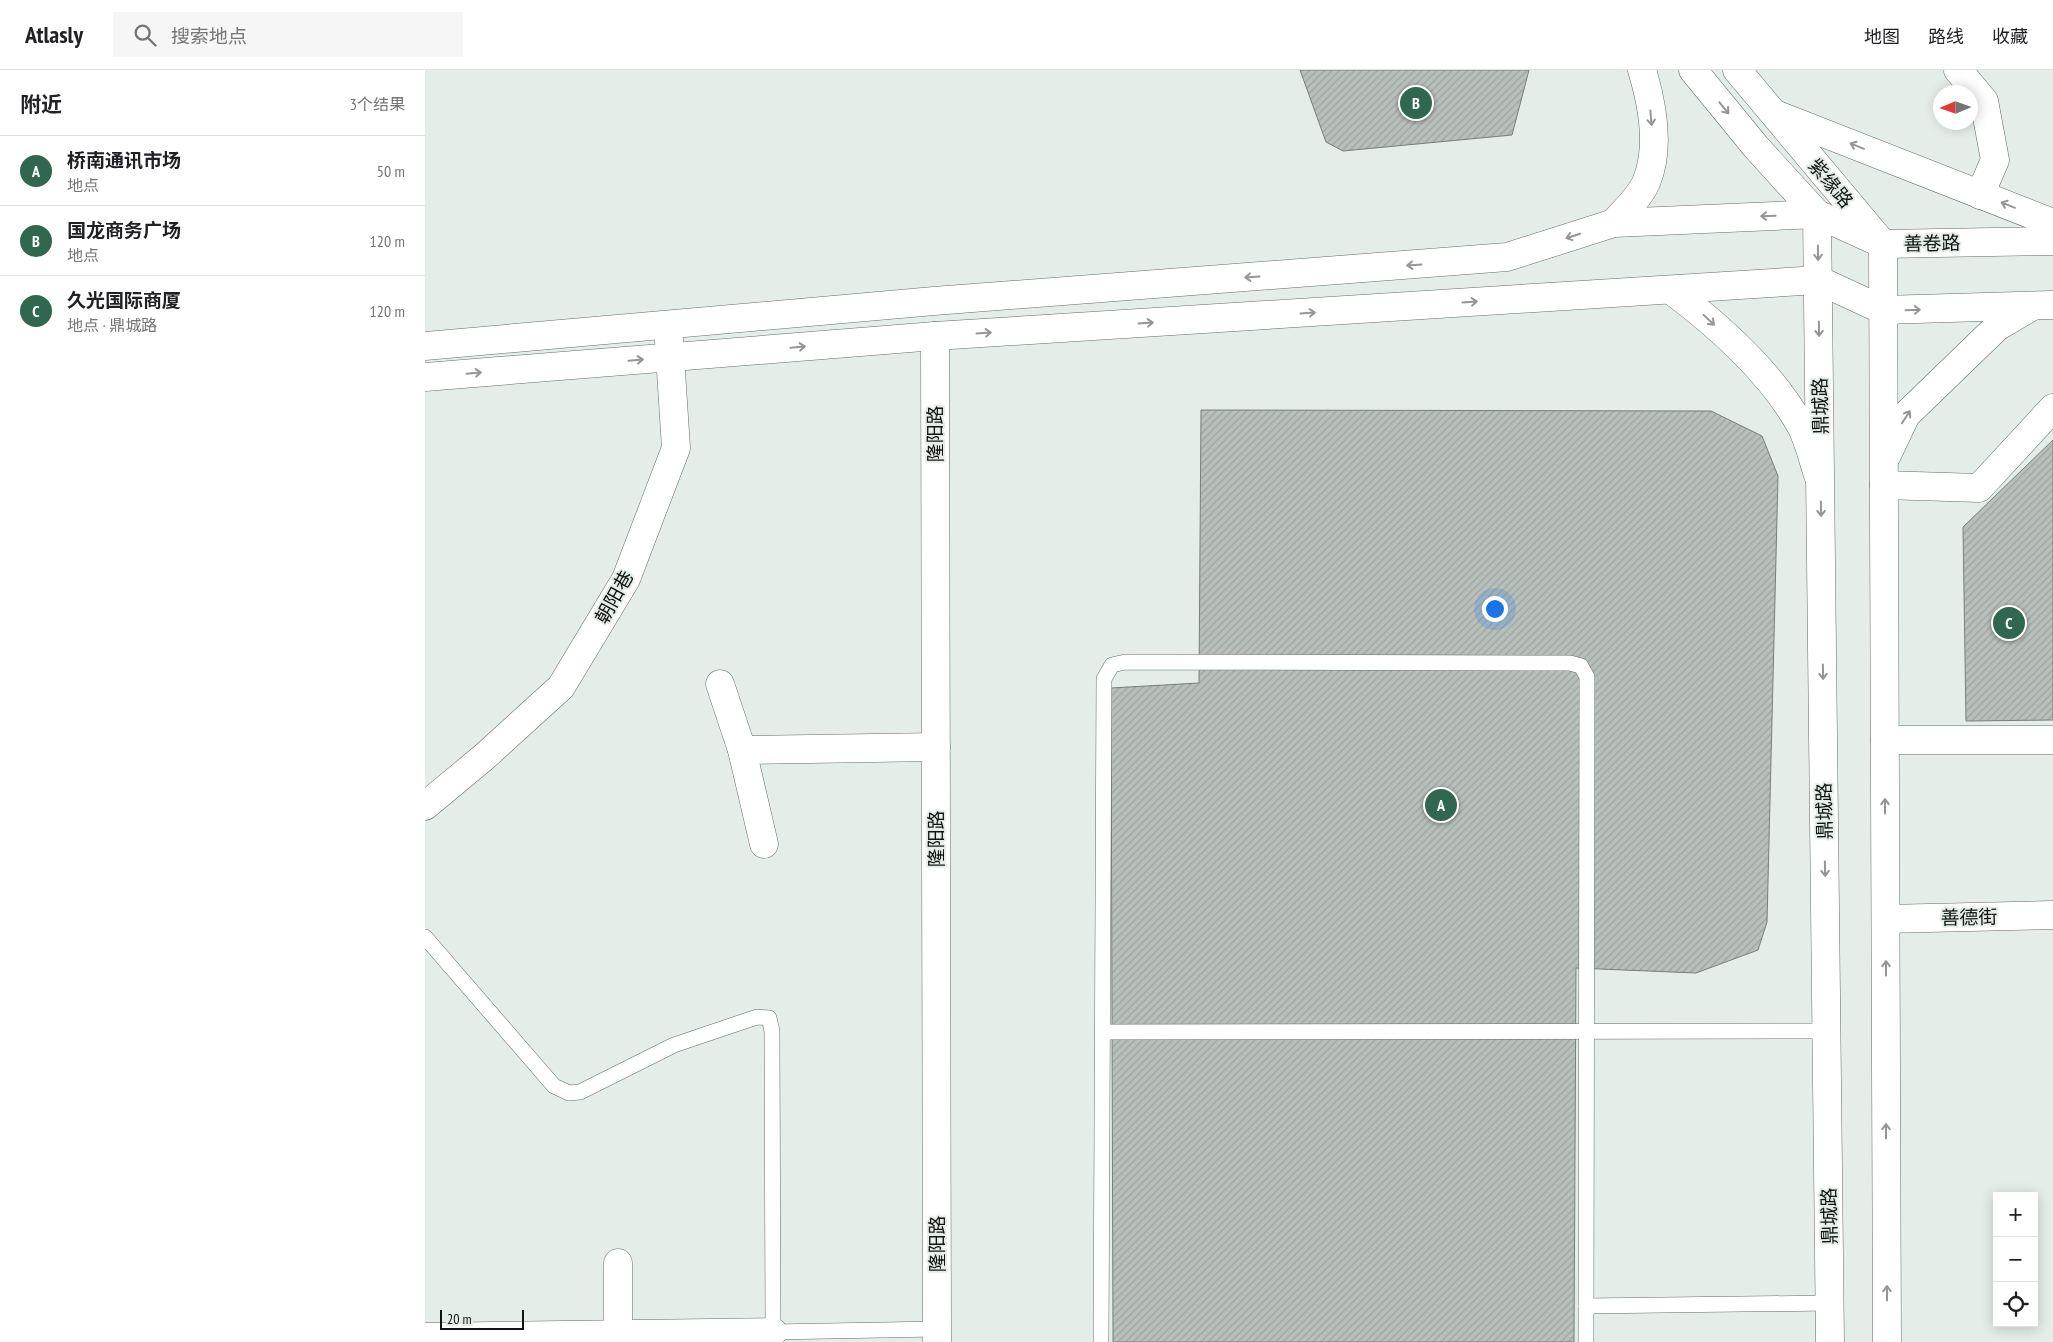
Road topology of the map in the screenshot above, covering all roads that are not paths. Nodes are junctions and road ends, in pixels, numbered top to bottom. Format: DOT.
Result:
graph roads {
  1 [pos="1642,70"];
  2 [pos="1693,70"];
  3 [pos="1737,70"];
  4 [pos="1957,70"];
  5 [pos="1772,112"];
  6 [pos="1980,194"];
  7 [pos="1817,214"];
  8 [pos="1614,223"];
  9 [pos="2053,223"];
  10 [pos="2053,241"];
  11 [pos="1883,244"];
  12 [pos="1818,280"];
  13 [pos="1671,290"];
  14 [pos="2043,305"];
  15 [pos="1883,310"];
  16 [pos="668,325"];
  17 [pos="935,336"];
  18 [pos="425,346"];
  19 [pos="672,357"];
  20 [pos="425,377"];
  21 [pos="2053,408"];
  22 [pos="1884,473"];
  23 [pos="1821,482"];
  24 [pos="721,684"];
  25 [pos="1885,740"];
  26 [pos="2053,740"];
  27 [pos="936,747"];
  28 [pos="742,750"];
  29 [pos="425,806"];
  30 [pos="764,844"];
  31 [pos="2053,916"];
  32 [pos="1885,919"];
  33 [pos="425,937"];
  34 [pos="1827,1031"];
  35 [pos="1103,1032"];
  36 [pos="1587,1032"];
  37 [pos="618,1263"];
  38 [pos="1830,1303"];
  39 [pos="1586,1306"];
  40 [pos="773,1332"];
  41 [pos="937,1335"];
  42 [pos="425,1337"];
  43 [pos="733,1337"];
  44 [pos="618,1338"];
  45 [pos="514,1339"];
  46 [pos="1101,1342"];
  47 [pos="1586,1342"];
  48 [pos="1830,1342"];
  49 [pos="1887,1342"];
  1 -- 8 [label="main road, one-way"];
  2 -- 7 [label="main road, 紫缘路, one-way"];
  3 -- 5 [label="main road, 紫缘路"];
  4 -- 6 [label="main road"];
  6 -- 5 [label="main road, one-way"];
  5 -- 11 [label="main road, 紫缘路"];
  9 -- 6 [label="main road, one-way"];
  7 -- 8 [label="main road, one-way"];
  7 -- 11 [label="main road, 善卷路"];
  7 -- 12 [label="main road, 紫缘路, one-way"];
  8 -- 16 [label="main road, one-way"];
  10 -- 11 [label="main road, 善卷路"];
  11 -- 15 [label="main road"];
  12 -- 13 [label="main road"];
  12 -- 15 [label="main road"];
  12 -- 23 [label="main road, 鼎城路, one-way"];
  17 -- 13 [label="main road, one-way"];
  13 -- 23 [label="main road, one-way"];
  15 -- 14 [label="main road, one-way"];
  22 -- 14 [label="main road, one-way"];
  15 -- 22 [label="main road"];
  16 -- 18 [label="main road"];
  16 -- 19 [label="main road, 朝阳巷"];
  19 -- 17 [label="main road, one-way"];
  17 -- 27 [label="main road, 隆阳路"];
  20 -- 19 [label="main road, one-way"];
  19 -- 29 [label="main road, 朝阳巷"];
  21 -- 22 [label="main road"];
  22 -- 25 [label="main road"];
  23 -- 34 [label="main road, 鼎城路, one-way"];
  24 -- 28 [label="main road"];
  25 -- 26 [label="main road"];
  32 -- 25 [label="main road, one-way"];
  27 -- 28 [label="main road"];
  27 -- 41 [label="main road, 隆阳路"];
  28 -- 30 [label="main road"];
  31 -- 32 [label="main road, 善德街"];
  49 -- 32 [label="main road, one-way"];
  33 -- 40 [label="lane"];
  34 -- 36 [label="lane"];
  34 -- 38 [label="main road, 鼎城路"];
  35 -- 36 [label="lane"];
  35 -- 36 [label="lane"];
  35 -- 46 [label="lane"];
  36 -- 39 [label="lane"];
  37 -- 44 [label="main road"];
  38 -- 39 [label="lane"];
  38 -- 48 [label="main road, 鼎城路"];
  39 -- 47 [label="lane"];
  40 -- 41 [label="lane"];
  40 -- 43 [label="main road"];
  42 -- 45 [label="main road"];
  43 -- 44 [label="main road"];
  44 -- 45 [label="main road"];
}
